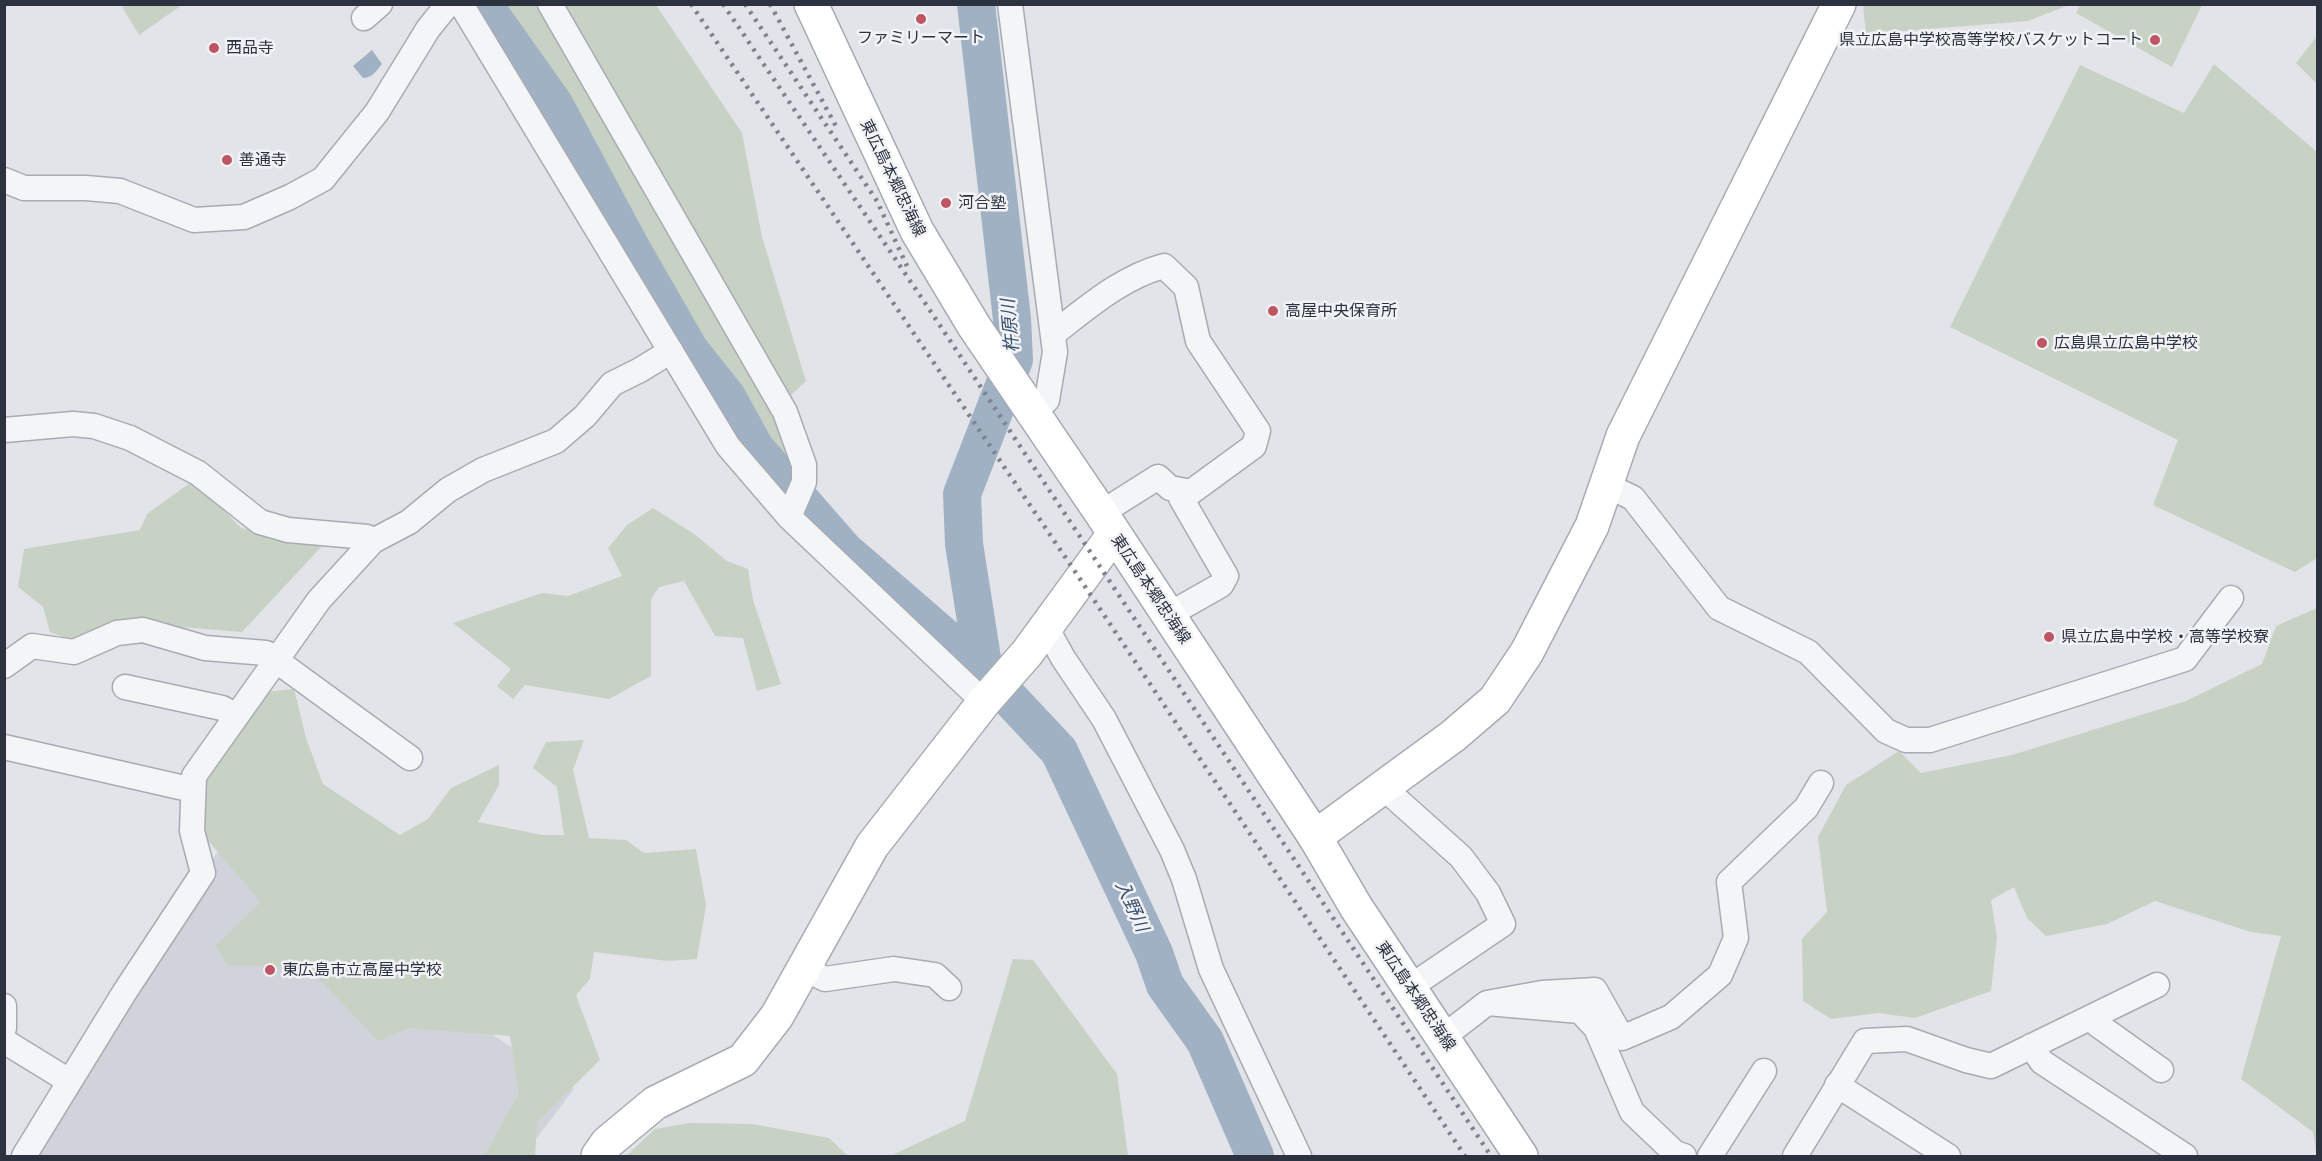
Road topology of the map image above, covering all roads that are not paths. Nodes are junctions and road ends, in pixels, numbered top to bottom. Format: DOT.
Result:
graph roads {
  1 [pos="450,4"];
  2 [pos="461,4"];
  3 [pos="550,4"];
  4 [pos="812,4"];
  5 [pos="1010,4"];
  6 [pos="1839,4"];
  7 [pos="4,180"];
  8 [pos="1053,334"];
  9 [pos="671,351"];
  10 [pos="1034,413"];
  11 [pos="4,430"];
  12 [pos="1606,485"];
  13 [pos="1180,490"];
  14 [pos="790,514"];
  15 [pos="1108,524"];
  16 [pos="373,541"];
  17 [pos="2231,598"];
  18 [pos="1168,615"];
  19 [pos="1046,627"];
  20 [pos="275,660"];
  21 [pos="4,666"];
  22 [pos="125,687"];
  23 [pos="984,702"];
  24 [pos="235,716"];
  25 [pos="4,747"];
  26 [pos="410,758"];
  27 [pos="1821,783"];
  28 [pos="1384,788"];
  29 [pos="193,790"];
  30 [pos="1315,837"];
  31 [pos="803,968"];
  32 [pos="2157,985"];
  33 [pos="1410,987"];
  34 [pos="949,988"];
  35 [pos="1540,1000"];
  36 [pos="4,1006"];
  37 [pos="2091,1017"];
  38 [pos="4,1028"];
  39 [pos="1443,1037"];
  40 [pos="4,1041"];
  41 [pos="2031,1046"];
  42 [pos="2161,1070"];
  43 [pos="1764,1071"];
  44 [pos="69,1081"];
  45 [pos="1837,1085"];
  46 [pos="24,1156"];
  47 [pos="598,1156"];
  48 [pos="1299,1156"];
  49 [pos="1521,1156"];
  50 [pos="1684,1156"];
  51 [pos="1710,1156"];
  52 [pos="1795,1156"];
  53 [pos="1948,1156"];
  54 [pos="2185,1156"];
  1 -- 7 [label="street"];
  2 -- 9 [label="street"];
  3 -- 14 [label="street"];
  4 -- 10 [label="street, 東広島本郷忠海線"];
  5 -- 8 [label="street"];
  6 -- 12 [label="street"];
  8 -- 10 [label="street"];
  8 -- 13 [label="street"];
  9 -- 14 [label="street"];
  9 -- 16 [label="street"];
  10 -- 15 [label="street, 東広島本郷忠海線"];
  11 -- 16 [label="street"];
  12 -- 17 [label="street"];
  12 -- 28 [label="street"];
  13 -- 15 [label="street"];
  13 -- 18 [label="street"];
  14 -- 23 [label="street"];
  15 -- 18 [label="street, 東広島本郷忠海線"];
  15 -- 19 [label="street"];
  16 -- 20 [label="street"];
  18 -- 30 [label="street, 東広島本郷忠海線"];
  19 -- 23 [label="street"];
  19 -- 48 [label="street"];
  20 -- 21 [label="street"];
  20 -- 24 [label="street"];
  20 -- 26 [label="street"];
  22 -- 24 [label="street"];
  23 -- 31 [label="street"];
  24 -- 29 [label="street"];
  25 -- 29 [label="street"];
  27 -- 35 [label="street"];
  28 -- 30 [label="street"];
  28 -- 33 [label="street"];
  29 -- 44 [label="street"];
  30 -- 33 [label="street, 東広島本郷忠海線"];
  31 -- 34 [label="street"];
  31 -- 47 [label="street"];
  32 -- 37 [label="street"];
  33 -- 39 [label="street, 東広島本郷忠海線"];
  35 -- 39 [label="street"];
  35 -- 50 [label="street"];
  36 -- 38 [label="street"];
  37 -- 41 [label="street"];
  37 -- 42 [label="street"];
  39 -- 49 [label="street, 東広島本郷忠海線"];
  40 -- 44 [label="street"];
  41 -- 45 [label="street"];
  41 -- 54 [label="street"];
  43 -- 51 [label="street"];
  44 -- 46 [label="street"];
  45 -- 52 [label="street"];
  45 -- 53 [label="street"];
}
